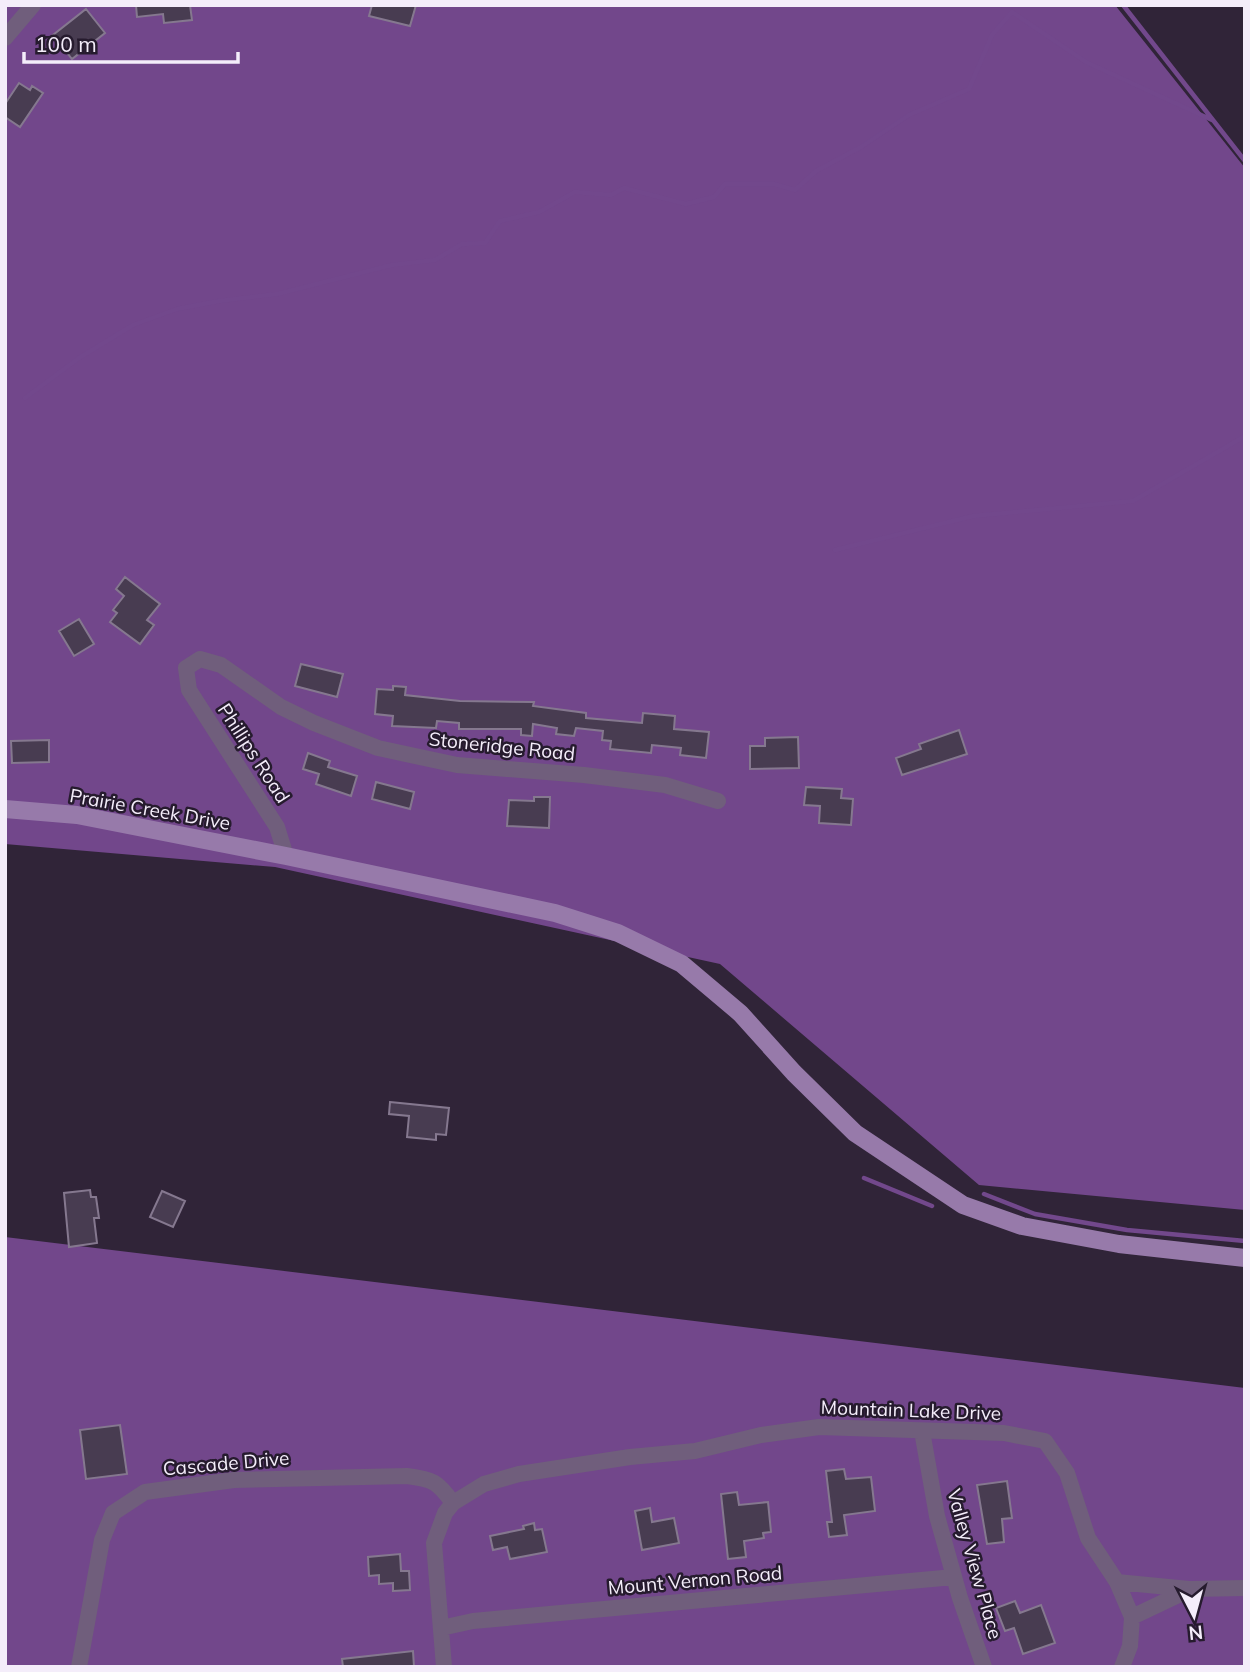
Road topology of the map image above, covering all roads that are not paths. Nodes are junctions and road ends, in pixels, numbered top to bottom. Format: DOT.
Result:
graph roads {
  1 [pos="33,5"];
  2 [pos="5,38"];
  3 [pos="187,674"];
  4 [pos="718,801"];
  5 [pos="5,809"];
  6 [pos="286,856"];
  7 [pos="1245,1258"];
  8 [pos="922,1431"];
  9 [pos="453,1503"];
  10 [pos="954,1577"];
  11 [pos="1117,1582"];
  12 [pos="1245,1588"];
  13 [pos="1191,1589"];
  14 [pos="1132,1617"];
  15 [pos="441,1628"];
  16 [pos="79,1667"];
  17 [pos="444,1667"];
  18 [pos="984,1667"];
  19 [pos="1122,1667"];
  1 -- 2 [label="street"];
  3 -- 4 [label="street, Stoneridge Road"];
  3 -- 6 [label="street, Phillips Road"];
  5 -- 6 [label="main road, Prairie Creek Drive"];
  6 -- 7 [label="main road, Prairie Creek Drive"];
  8 -- 9 [label="street, Mountain Lake Drive"];
  8 -- 10 [label="street, Valley View Place"];
  8 -- 11 [label="street, Mountain Lake Drive"];
  9 -- 15 [label="street"];
  9 -- 16 [label="street, Cascade Drive"];
  10 -- 15 [label="street, Mount Vernon Road"];
  10 -- 18 [label="street, Valley View Place"];
  11 -- 13 [label="street"];
  11 -- 14 [label="street, Mountain Lake Drive"];
  12 -- 13 [label="street"];
  13 -- 14 [label="street"];
  14 -- 19 [label="street, Mountain Lake Drive"];
  15 -- 17 [label="street"];
}
